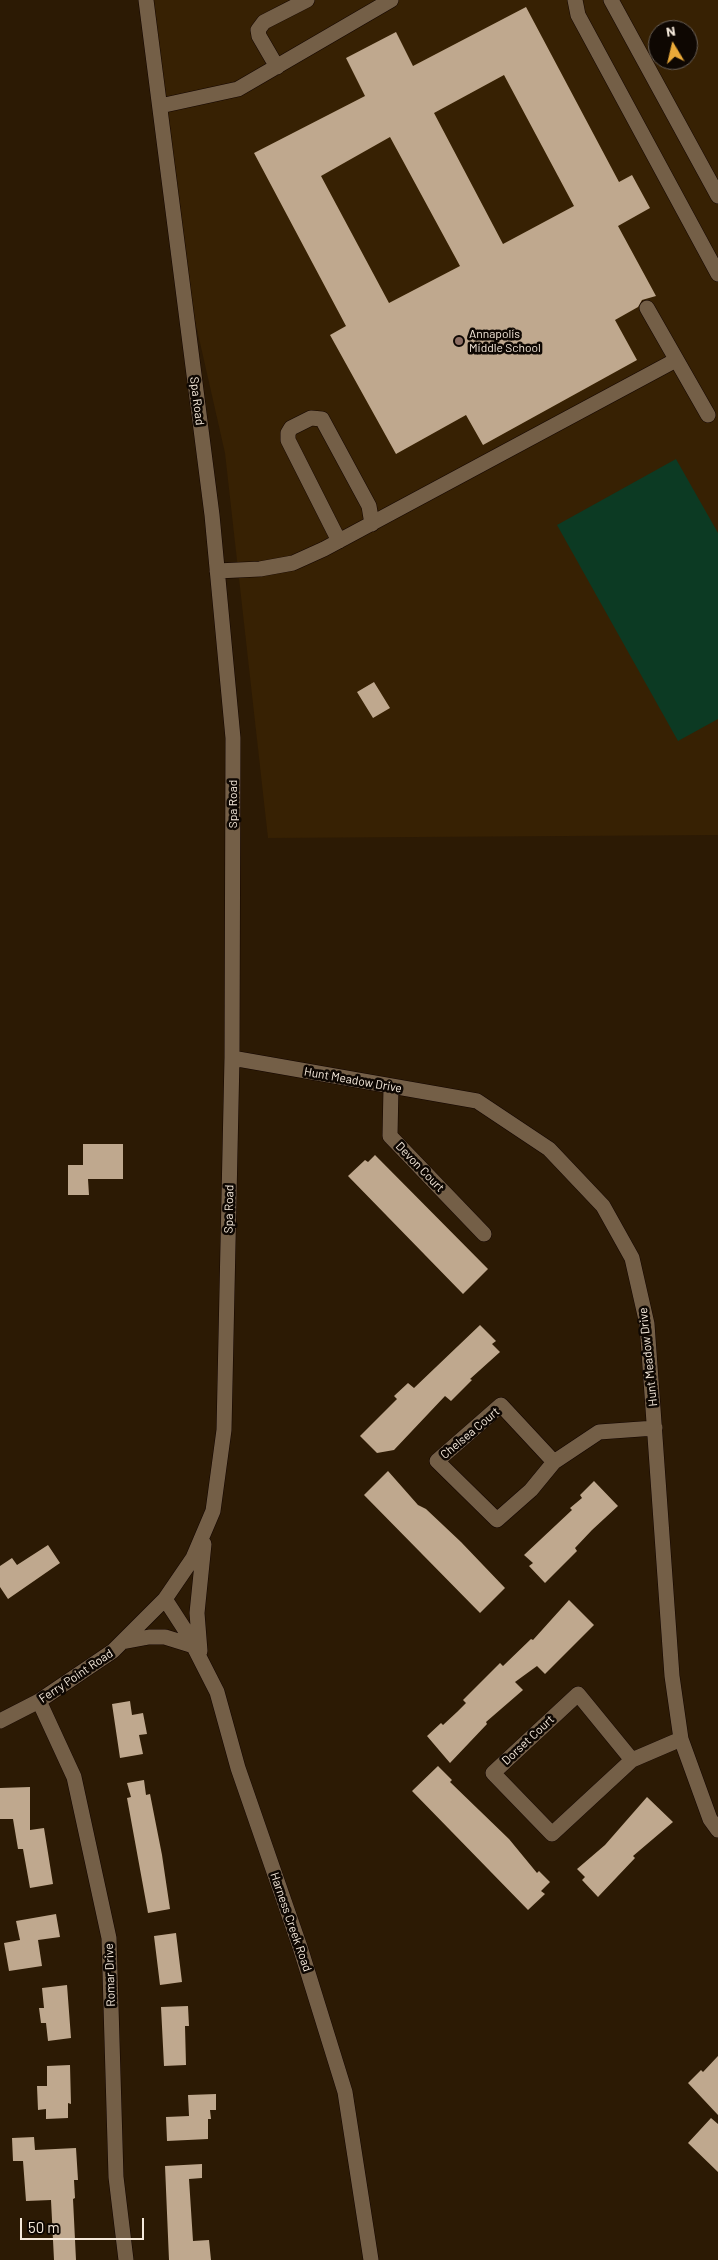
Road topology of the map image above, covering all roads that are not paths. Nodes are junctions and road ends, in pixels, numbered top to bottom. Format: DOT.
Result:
graph roads {
  1 [pos="146,0"];
  2 [pos="307,0"];
  3 [pos="391,0"];
  4 [pos="575,0"];
  5 [pos="611,0"];
  6 [pos="277,67"];
  7 [pos="160,106"];
  8 [pos="718,196"];
  9 [pos="718,274"];
  10 [pos="647,308"];
  11 [pos="676,360"];
  12 [pos="708,415"];
  13 [pos="372,524"];
  14 [pos="339,541"];
  15 [pos="217,571"];
  16 [pos="232,1058"];
  17 [pos="391,1087"];
  18 [pos="484,1234"];
  19 [pos="655,1428"];
  20 [pos="554,1462"];
  21 [pos="205,1533"];
  22 [pos="165,1599"];
  23 [pos="122,1642"];
  24 [pos="198,1652"];
  25 [pos="39,1701"];
  26 [pos="0,1721"];
  27 [pos="681,1739"];
  28 [pos="632,1760"];
  29 [pos="718,1830"];
  30 [pos="126,2260"];
  31 [pos="371,2260"];
  1 -- 7 [label="street, Spa Road"];
  2 -- 6 [label="street"];
  3 -- 6 [label="street"];
  4 -- 9 [label="street"];
  5 -- 8 [label="street"];
  6 -- 7 [label="street"];
  7 -- 15 [label="street, Spa Road"];
  10 -- 11 [label="street"];
  11 -- 12 [label="street"];
  11 -- 13 [label="street"];
  13 -- 14 [label="street"];
  13 -- 14 [label="street"];
  14 -- 15 [label="street"];
  15 -- 16 [label="street, Spa Road"];
  16 -- 17 [label="street, Hunt Meadow Drive"];
  16 -- 21 [label="street, Spa Road"];
  17 -- 18 [label="street, Devon Court"];
  17 -- 19 [label="street, Hunt Meadow Drive"];
  19 -- 20 [label="street, Chelsea Court"];
  19 -- 27 [label="street, Hunt Meadow Drive"];
  20 -- 20 [label="street, Chelsea Court"];
  21 -- 22 [label="street, Spa Road"];
  21 -- 24 [label="street"];
  22 -- 23 [label="street, Ferry Point Road"];
  22 -- 24 [label="street, Harness Creek Road"];
  23 -- 24 [label="street"];
  23 -- 25 [label="street, Ferry Point Road"];
  24 -- 31 [label="street, Harness Creek Road"];
  25 -- 26 [label="street, Ferry Point Road"];
  25 -- 30 [label="street, Romar Drive"];
  27 -- 28 [label="street, Dorset Court"];
  27 -- 29 [label="street, Hunt Meadow Drive"];
  28 -- 28 [label="street, Dorset Court"];
}
